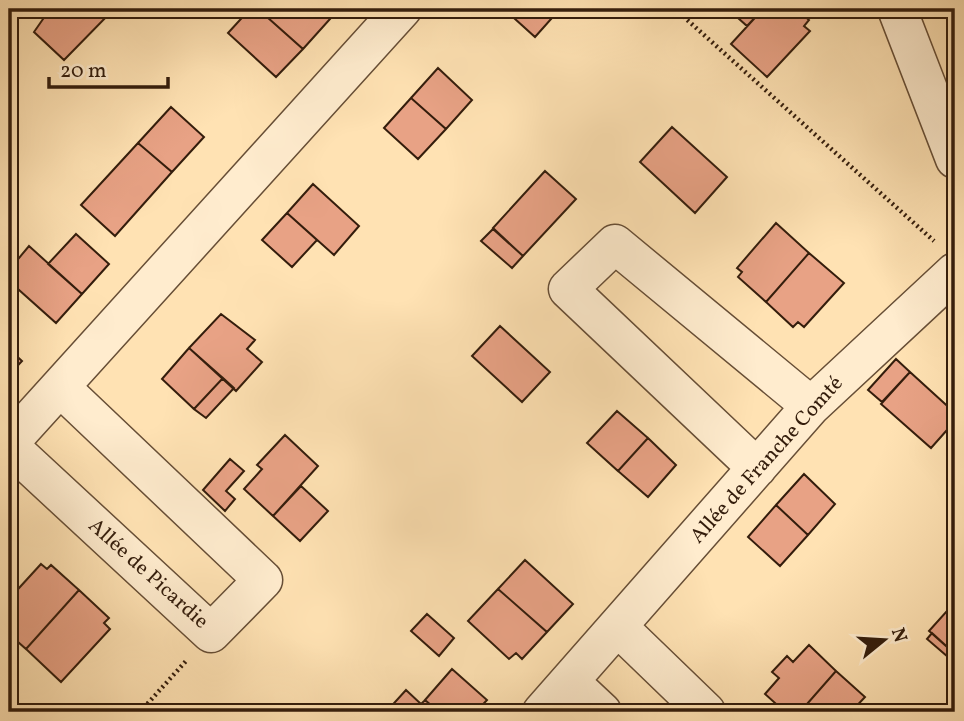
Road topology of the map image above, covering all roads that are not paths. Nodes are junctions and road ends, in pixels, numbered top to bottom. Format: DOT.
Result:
graph roads {
  1 [pos="402,9"];
  2 [pos="897,9"];
  3 [pos="955,159"];
  4 [pos="950,261"];
  5 [pos="60,387"];
  6 [pos="811,406"];
  7 [pos="9,444"];
  8 [pos="757,468"];
  9 [pos="618,627"];
  10 [pos="570,682"];
  11 [pos="542,712"];
  12 [pos="602,712"];
  13 [pos="706,712"];
  1 -- 5 [label="street, Allée de Picardie"];
  2 -- 3 [label="street"];
  4 -- 6 [label="street, Allée de Franche Comté"];
  5 -- 7 [label="street, Allée de Picardie"];
  5 -- 7 [label="street, Allée de Picardie"];
  6 -- 8 [label="street, Allée de Franche Comté"];
  6 -- 8 [label="street"];
  8 -- 9 [label="street, Allée de Franche Comté"];
  9 -- 10 [label="street, Allée de Franche Comté"];
  9 -- 13 [label="street"];
  10 -- 11 [label="street, Allée de Franche Comté"];
  10 -- 12 [label="street"];
}
